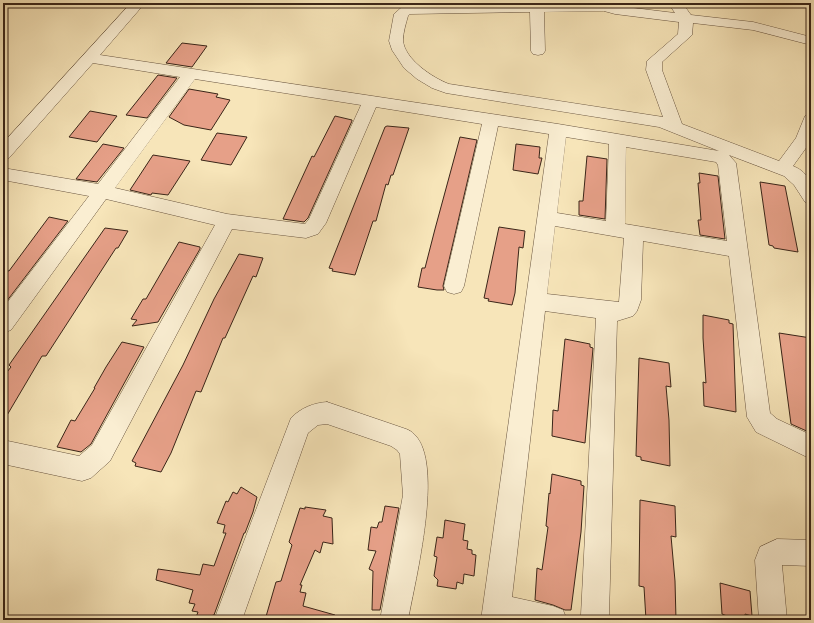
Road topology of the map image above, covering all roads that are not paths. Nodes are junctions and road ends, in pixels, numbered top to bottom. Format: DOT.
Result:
graph roads {
  1 [pos="138,3"];
  2 [pos="676,3"];
  3 [pos="599,5"];
  4 [pos="537,8"];
  5 [pos="686,18"];
  6 [pos="811,41"];
  7 [pos="538,51"];
  8 [pos="89,58"];
  9 [pos="191,74"];
  10 [pos="371,101"];
  11 [pos="491,120"];
  12 [pos="811,120"];
  13 [pos="675,126"];
  14 [pos="558,130"];
  15 [pos="618,140"];
  16 [pos="3,154"];
  17 [pos="783,168"];
  18 [pos="3,174"];
  19 [pos="103,192"];
  20 [pos="811,197"];
  21 [pos="547,218"];
  22 [pos="227,221"];
  23 [pos="615,229"];
  24 [pos="634,233"];
  25 [pos="738,250"];
  26 [pos="454,286"];
  27 [pos="536,301"];
  28 [pos="607,311"];
  29 [pos="3,324"];
  30 [pos="811,447"];
  31 [pos="3,452"];
  32 [pos="811,553"];
  33 [pos="495,614"];
  34 [pos="228,620"];
  35 [pos="394,620"];
  36 [pos="553,620"];
  37 [pos="593,620"];
  38 [pos="773,620"];
  1 -- 8 [label="street"];
  2 -- 5 [label="street"];
  3 -- 4 [label="street"];
  3 -- 5 [label="street"];
  4 -- 7 [label="street"];
  4 -- 13 [label="street"];
  5 -- 6 [label="street"];
  5 -- 13 [label="street"];
  8 -- 9 [label="street"];
  8 -- 16 [label="street"];
  9 -- 10 [label="street"];
  9 -- 19 [label="street"];
  10 -- 11 [label="street"];
  10 -- 22 [label="street"];
  11 -- 14 [label="street"];
  11 -- 26 [label="street"];
  12 -- 17 [label="street"];
  13 -- 17 [label="street"];
  14 -- 15 [label="street"];
  14 -- 21 [label="street"];
  15 -- 23 [label="street"];
  15 -- 25 [label="street"];
  17 -- 20 [label="street"];
  18 -- 19 [label="street"];
  19 -- 22 [label="street"];
  19 -- 29 [label="street"];
  21 -- 23 [label="street"];
  21 -- 27 [label="street"];
  22 -- 31 [label="street"];
  23 -- 24 [label="street"];
  24 -- 25 [label="street"];
  24 -- 28 [label="street"];
  25 -- 30 [label="street"];
  27 -- 28 [label="street"];
  27 -- 33 [label="street"];
  28 -- 37 [label="street"];
  32 -- 38 [label="street"];
  33 -- 36 [label="street"];
  34 -- 35 [label="street"];
}
